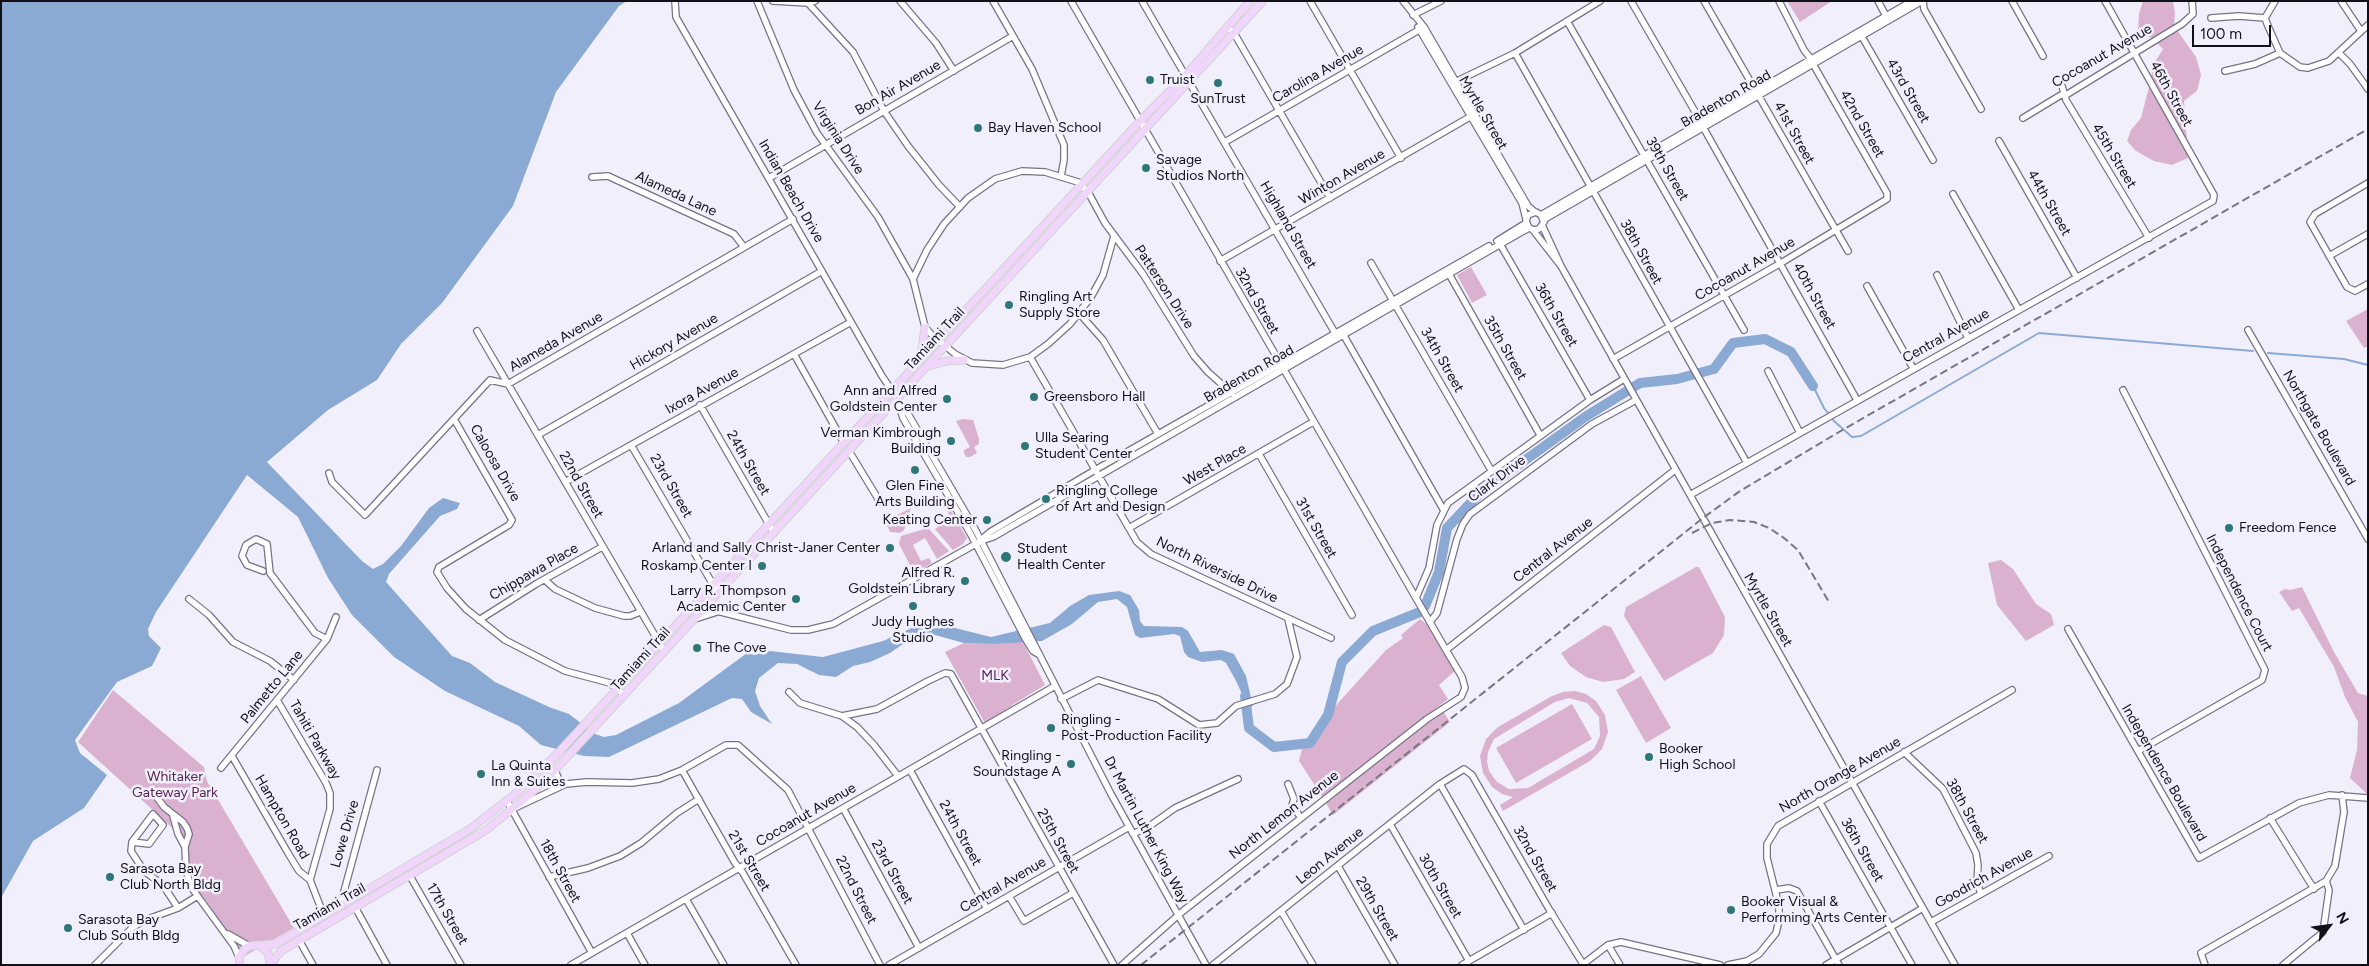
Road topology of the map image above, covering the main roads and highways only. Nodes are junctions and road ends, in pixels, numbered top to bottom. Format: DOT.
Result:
graph roads {
  1 [pos="1250,1"];
  2 [pos="1264,1"];
  3 [pos="1187,78"];
  4 [pos="925,327"];
  5 [pos="920,359"];
  6 [pos="964,360"];
  7 [pos="926,367"];
  8 [pos="857,428"];
  9 [pos="844,443"];
  10 [pos="849,451"];
  11 [pos="836,465"];
  12 [pos="470,829"];
  13 [pos="430,864"];
  14 [pos="408,866"];
  15 [pos="363,903"];
  16 [pos="324,916"];
  17 [pos="299,940"];
  18 [pos="260,946"];
  19 [pos="239,962"];
  20 [pos="270,964"];
  1 -- 3 [label="main road, Tamiami Trail"];
  2 -- 3 [label="main road, Tamiami Trail"];
  3 -- 5 [label="main road, Tamiami Trail"];
  3 -- 7 [label="main road, Tamiami Trail"];
  4 -- 5 [label="main road"];
  5 -- 8 [label="main road, Tamiami Trail"];
  6 -- 7 [label="main road"];
  7 -- 10 [label="main road, Tamiami Trail"];
  8 -- 9 [label="main road, Tamiami Trail"];
  8 -- 10 [label="main road"];
  9 -- 11 [label="main road"];
  9 -- 12 [label="main road, Tamiami Trail"];
  10 -- 11 [label="main road, Tamiami Trail"];
  11 -- 13 [label="main road, Tamiami Trail"];
  12 -- 13 [label="main road"];
  12 -- 14 [label="main road, Tamiami Trail"];
  13 -- 15 [label="main road, Tamiami Trail"];
  14 -- 15 [label="main road"];
  14 -- 16 [label="main road, Tamiami Trail"];
  15 -- 17 [label="main road, Tamiami Trail"];
  16 -- 17 [label="main road"];
  16 -- 18 [label="main road, Tamiami Trail"];
  17 -- 20 [label="main road, Tamiami Trail"];
  18 -- 19 [label="main road, Tamiami Trail"];
  18 -- 20 [label="main road, Tamiami Trail"];
}
